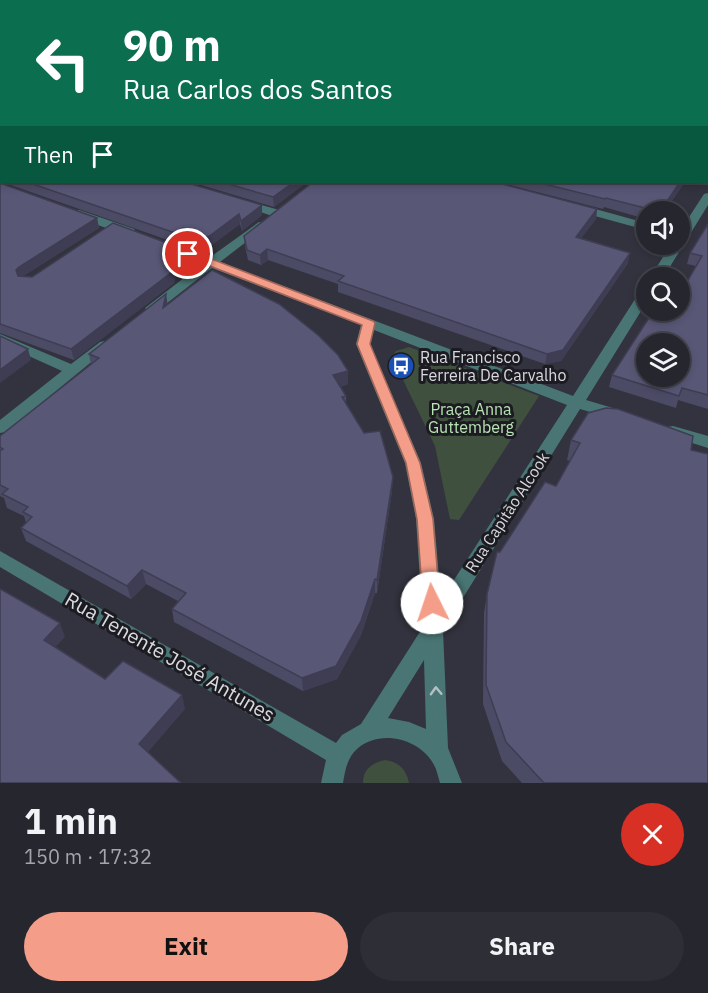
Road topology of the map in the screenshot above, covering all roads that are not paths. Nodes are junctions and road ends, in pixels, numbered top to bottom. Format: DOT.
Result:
graph roads {
  1 [pos="708,196"];
  2 [pos="231,199"];
  3 [pos="569,206"];
  4 [pos="62,208"];
  5 [pos="690,223"];
  6 [pos="636,224"];
  7 [pos="211,262"];
  8 [pos="636,309"];
  9 [pos="145,314"];
  10 [pos="369,323"];
  11 [pos="117,335"];
  12 [pos="0,338"];
  13 [pos="72,370"];
  14 [pos="578,404"];
  15 [pos="628,418"];
  16 [pos="0,428"];
  17 [pos="663,428"];
  18 [pos="708,442"];
  19 [pos="0,558"];
  20 [pos="433,625"];
  21 [pos="368,731"];
  22 [pos="437,750"];
  23 [pos="333,774"];
  24 [pos="452,782"];
  1 -- 5 [label="street"];
  2 -- 7 [label="street"];
  3 -- 6 [label="street"];
  4 -- 7 [label="street"];
  7 -- 9 [label="street"];
  7 -- 10 [label="street"];
  8 -- 14 [label="street, Rua Capitão Alcook"];
  10 -- 14 [label="street"];
  10 -- 20 [label="street"];
  11 -- 13 [label="street"];
  12 -- 13 [label="street"];
  13 -- 16 [label="street"];
  14 -- 15 [label="street"];
  14 -- 20 [label="street, Rua Capitão Alcook"];
  17 -- 18 [label="street"];
  19 -- 23 [label="street, Rua Tenente José Antunes"];
  20 -- 21 [label="street"];
  22 -- 20 [label="street, one-way"];
  21 -- 22 [label="street"];
  21 -- 23 [label="street"];
  22 -- 24 [label="street"];
}
